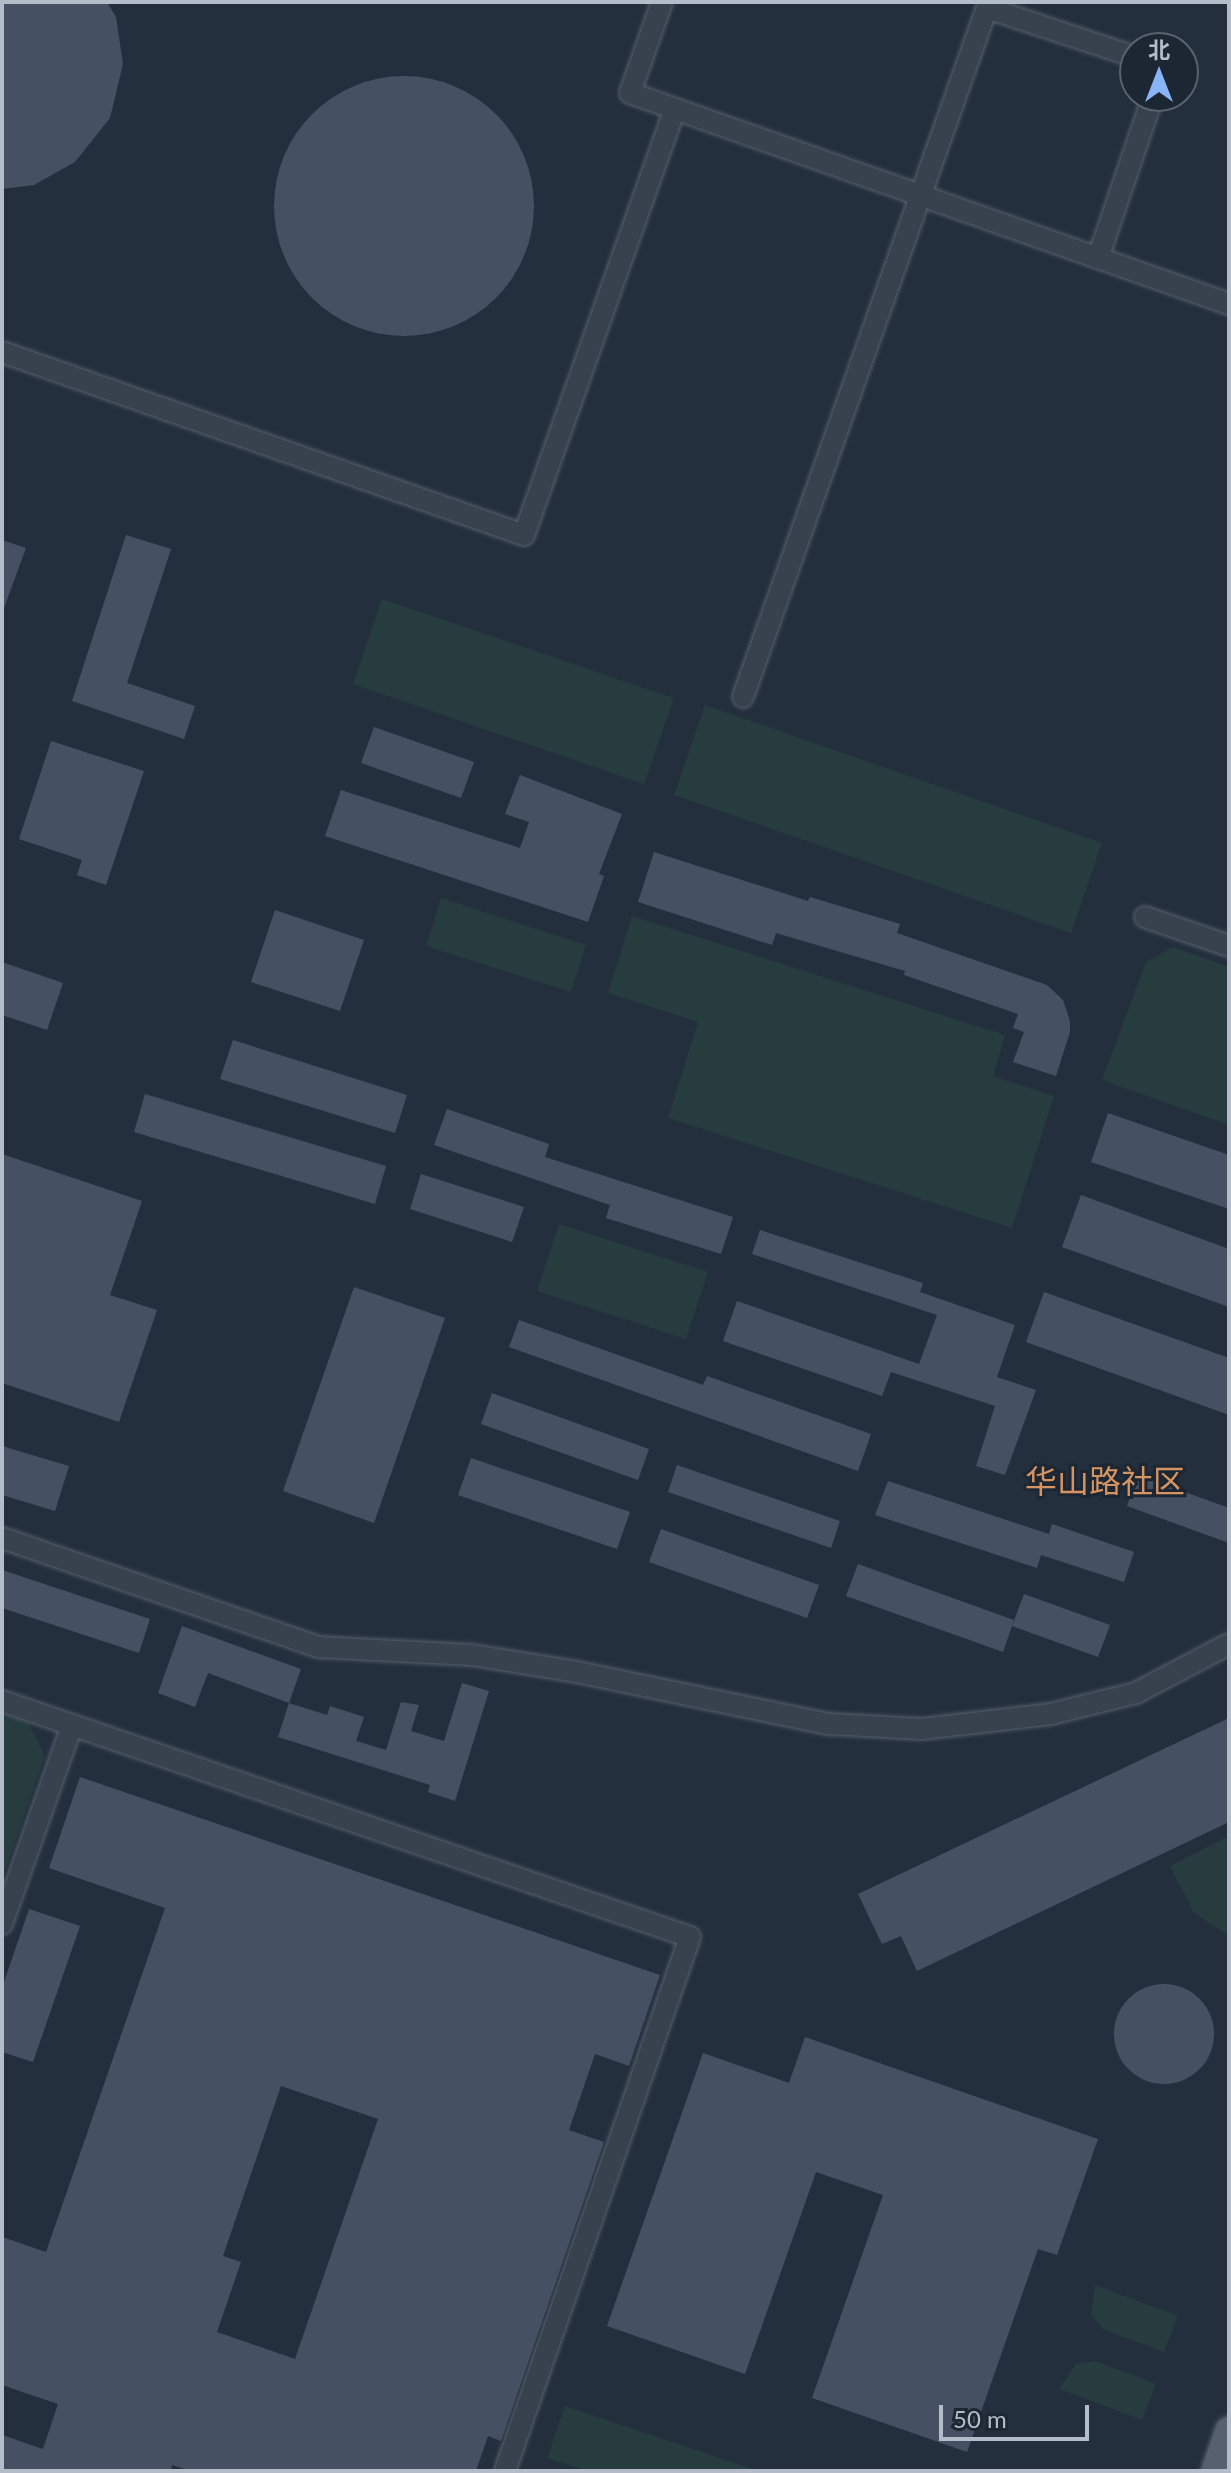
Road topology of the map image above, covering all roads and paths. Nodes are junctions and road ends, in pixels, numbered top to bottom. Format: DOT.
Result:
graph roads {
  1 [pos="662,2"];
  2 [pos="988,5"];
  3 [pos="1119,51"];
  4 [pos="675,109"];
  5 [pos="1148,112"];
  6 [pos="920,195"];
  7 [pos="1098,258"];
  8 [pos="1229,304"];
  9 [pos="2,352"];
  10 [pos="743,697"];
  11 [pos="1145,917"];
  12 [pos="1229,946"];
  13 [pos="2,1538"];
  14 [pos="1229,1644"];
  15 [pos="2,1701"];
  16 [pos="72,1725"];
  17 [pos="2,1924"];
  18 [pos="1229,2430"];
  19 [pos="505,2471"];
  20 [pos="1215,2471"];
  1 -- 4 [label="street"];
  2 -- 3 [label="street"];
  2 -- 6 [label="street"];
  4 -- 6 [label="street"];
  4 -- 9 [label="street"];
  5 -- 7 [label="street"];
  6 -- 7 [label="street"];
  6 -- 10 [label="street"];
  7 -- 8 [label="street"];
  11 -- 12 [label="street"];
  13 -- 14 [label="street"];
  15 -- 16 [label="street"];
  16 -- 17 [label="street"];
  16 -- 19 [label="street"];
  18 -- 20 [label="main road"];
}
